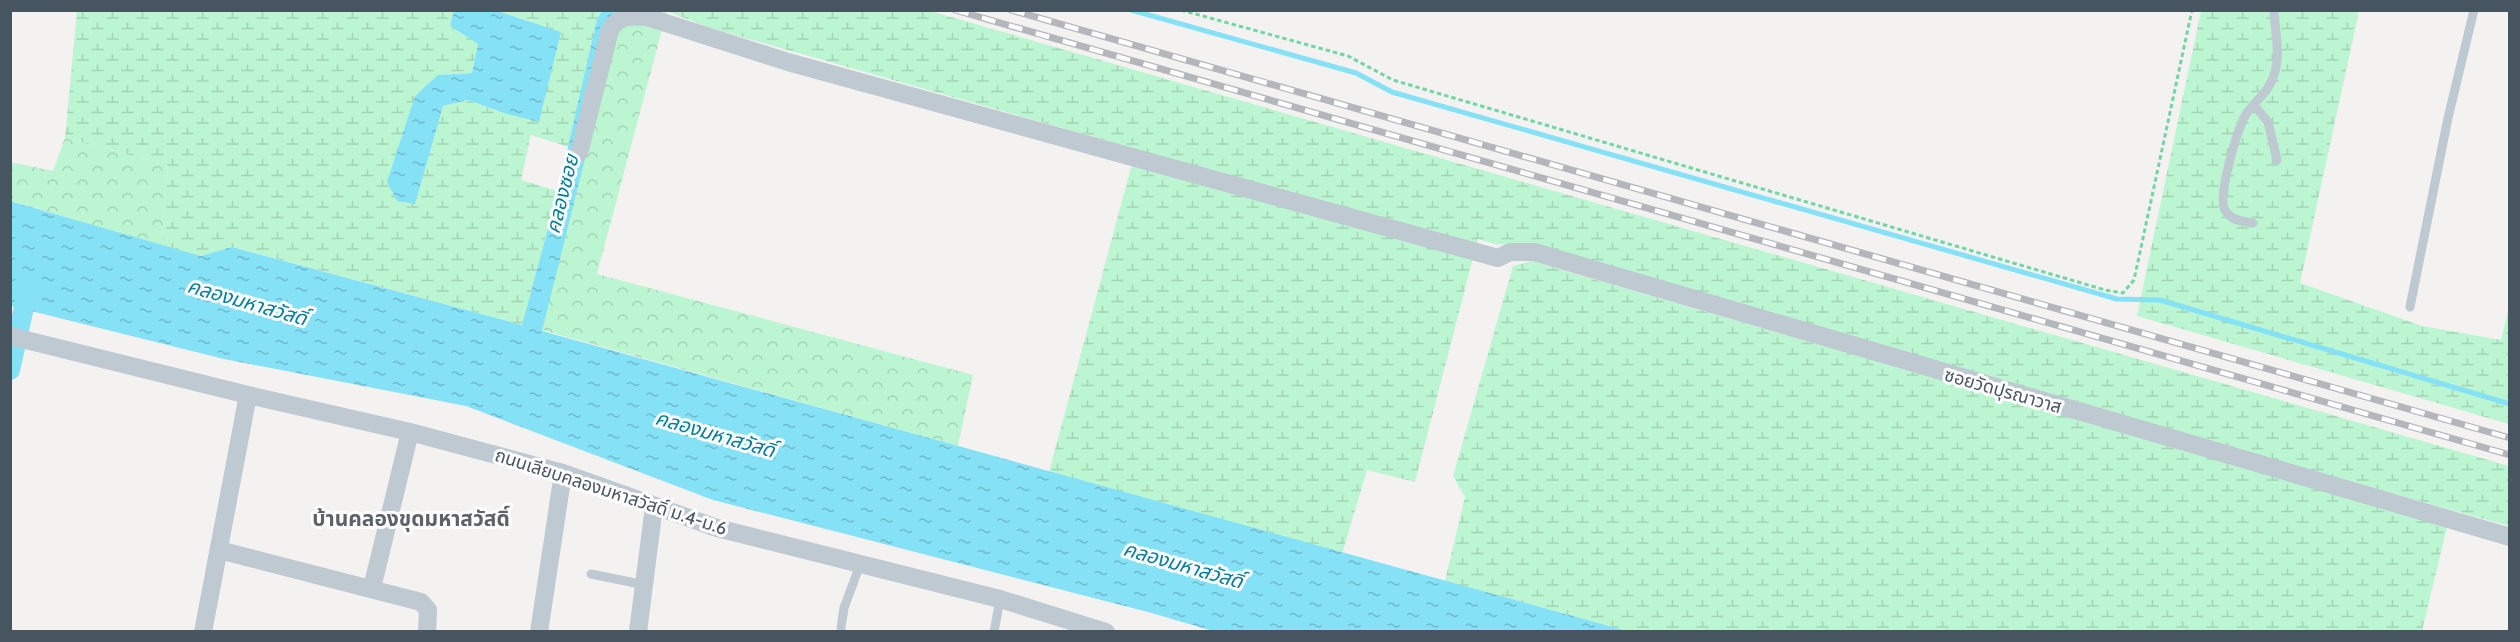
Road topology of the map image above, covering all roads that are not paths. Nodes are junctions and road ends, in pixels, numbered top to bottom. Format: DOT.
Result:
graph roads {
  1 [pos="2274,10"];
  2 [pos="2474,10"];
  3 [pos="2254,105"];
  4 [pos="579,153"];
  5 [pos="2277,160"];
  6 [pos="2253,223"];
  7 [pos="2409,307"];
  8 [pos="10,336"];
  9 [pos="248,395"];
  10 [pos="410,432"];
  11 [pos="563,473"];
  12 [pos="654,506"];
  13 [pos="2510,537"];
  14 [pos="219,550"];
  15 [pos="861,562"];
  16 [pos="591,574"];
  17 [pos="645,585"];
  18 [pos="372,588"];
  19 [pos="1000,598"];
  20 [pos="841,628"];
  21 [pos="203,632"];
  22 [pos="427,632"];
  23 [pos="539,632"];
  24 [pos="638,632"];
  25 [pos="994,632"];
  26 [pos="1106,632"];
  1 -- 3 [label="lane"];
  2 -- 7 [label="lane"];
  3 -- 5 [label="lane"];
  3 -- 6 [label="lane"];
  4 -- 13 [label="street, ซอยวัดปุรณาวาส"];
  8 -- 9 [label="street, ถนนเลียบคลองมหาสวัสดิ์ ม.4-ม.6"];
  9 -- 10 [label="street, ถนนเลียบคลองมหาสวัสดิ์ ม.4-ม.6"];
  9 -- 14 [label="street"];
  10 -- 11 [label="street, ถนนเลียบคลองมหาสวัสดิ์ ม.4-ม.6"];
  10 -- 18 [label="street"];
  11 -- 12 [label="street, ถนนเลียบคลองมหาสวัสดิ์ ม.4-ม.6"];
  11 -- 23 [label="street"];
  12 -- 15 [label="street, ถนนเลียบคลองมหาสวัสดิ์ ม.4-ม.6"];
  12 -- 17 [label="street"];
  14 -- 18 [label="street"];
  14 -- 21 [label="street"];
  15 -- 19 [label="street, ถนนเลียบคลองมหาสวัสดิ์ ม.4-ม.6"];
  15 -- 20 [label="lane"];
  16 -- 17 [label="lane"];
  17 -- 24 [label="street"];
  18 -- 22 [label="street"];
  19 -- 25 [label="lane"];
  19 -- 26 [label="street, ถนนเลียบคลองมหาสวัสดิ์ ม.4-ม.6"];
}
